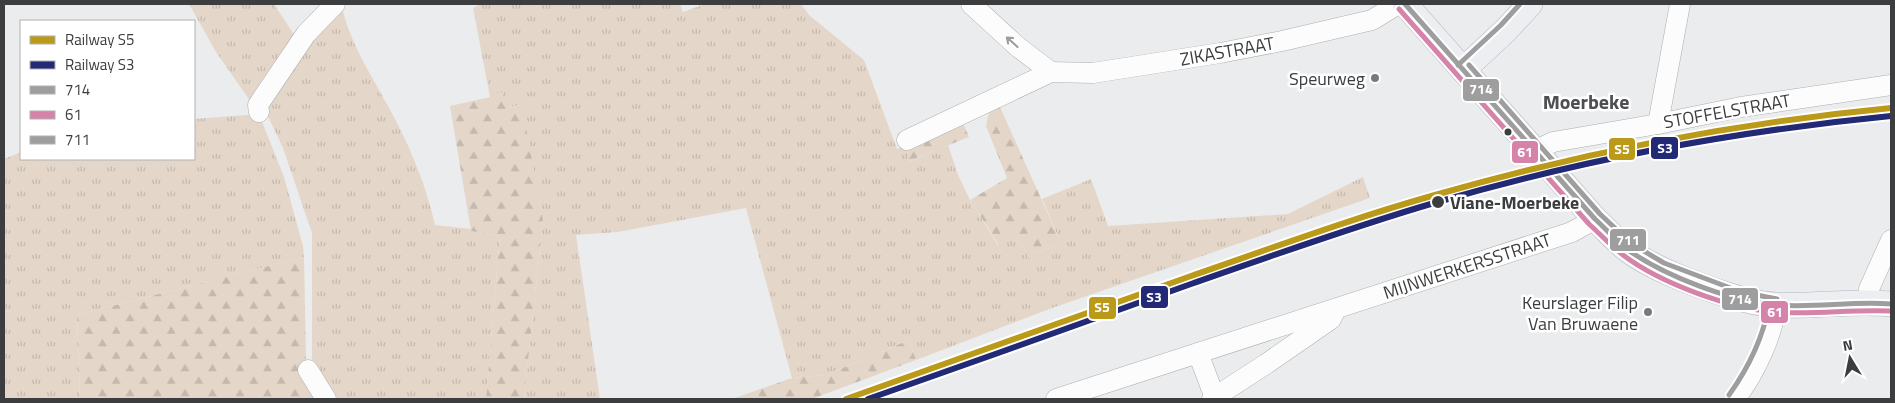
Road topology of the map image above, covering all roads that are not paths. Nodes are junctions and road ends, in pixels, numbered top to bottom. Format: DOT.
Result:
graph roads {
  1 [pos="335,4"];
  2 [pos="971,4"];
  3 [pos="1398,4"];
  4 [pos="1405,4"];
  5 [pos="1530,4"];
  6 [pos="1680,4"];
  7 [pos="1463,70"];
  8 [pos="1051,72"];
  9 [pos="1891,85"];
  10 [pos="259,112"];
  11 [pos="1658,124"];
  12 [pos="907,140"];
  13 [pos="1535,151"];
  14 [pos="1595,219"];
  15 [pos="1891,240"];
  16 [pos="1880,303"];
  17 [pos="1776,306"];
  18 [pos="1337,308"];
  19 [pos="1198,353"];
  20 [pos="308,370"];
  21 [pos="326,399"];
  22 [pos="1056,399"];
  23 [pos="1213,399"];
  24 [pos="1735,399"];
  1 -- 10 [label="street"];
  8 -- 2 [label="street, one-way"];
  3 -- 8 [label="street, ZIKASTRAAT"];
  4 -- 7 [label="main road"];
  5 -- 7 [label="main road"];
  6 -- 11 [label="street"];
  7 -- 13 [label="main road"];
  8 -- 12 [label="street, ZIKASTRAAT"];
  9 -- 11 [label="street, STOFFELSTRAAT"];
  11 -- 13 [label="street, STOFFELSTRAAT"];
  13 -- 14 [label="main road"];
  14 -- 17 [label="main road"];
  14 -- 18 [label="street, MIJNWERKERSSTRAAT"];
  15 -- 16 [label="street"];
  16 -- 17 [label="main road"];
  17 -- 24 [label="street"];
  18 -- 19 [label="street, MIJNWERKERSSTRAAT"];
  18 -- 23 [label="street, MIJNWERKERSSTRAAT"];
  19 -- 22 [label="street, MIJNWERKERSSTRAAT"];
  19 -- 23 [label="street, MIJNWERKERSSTRAAT"];
  20 -- 21 [label="street"];
}
